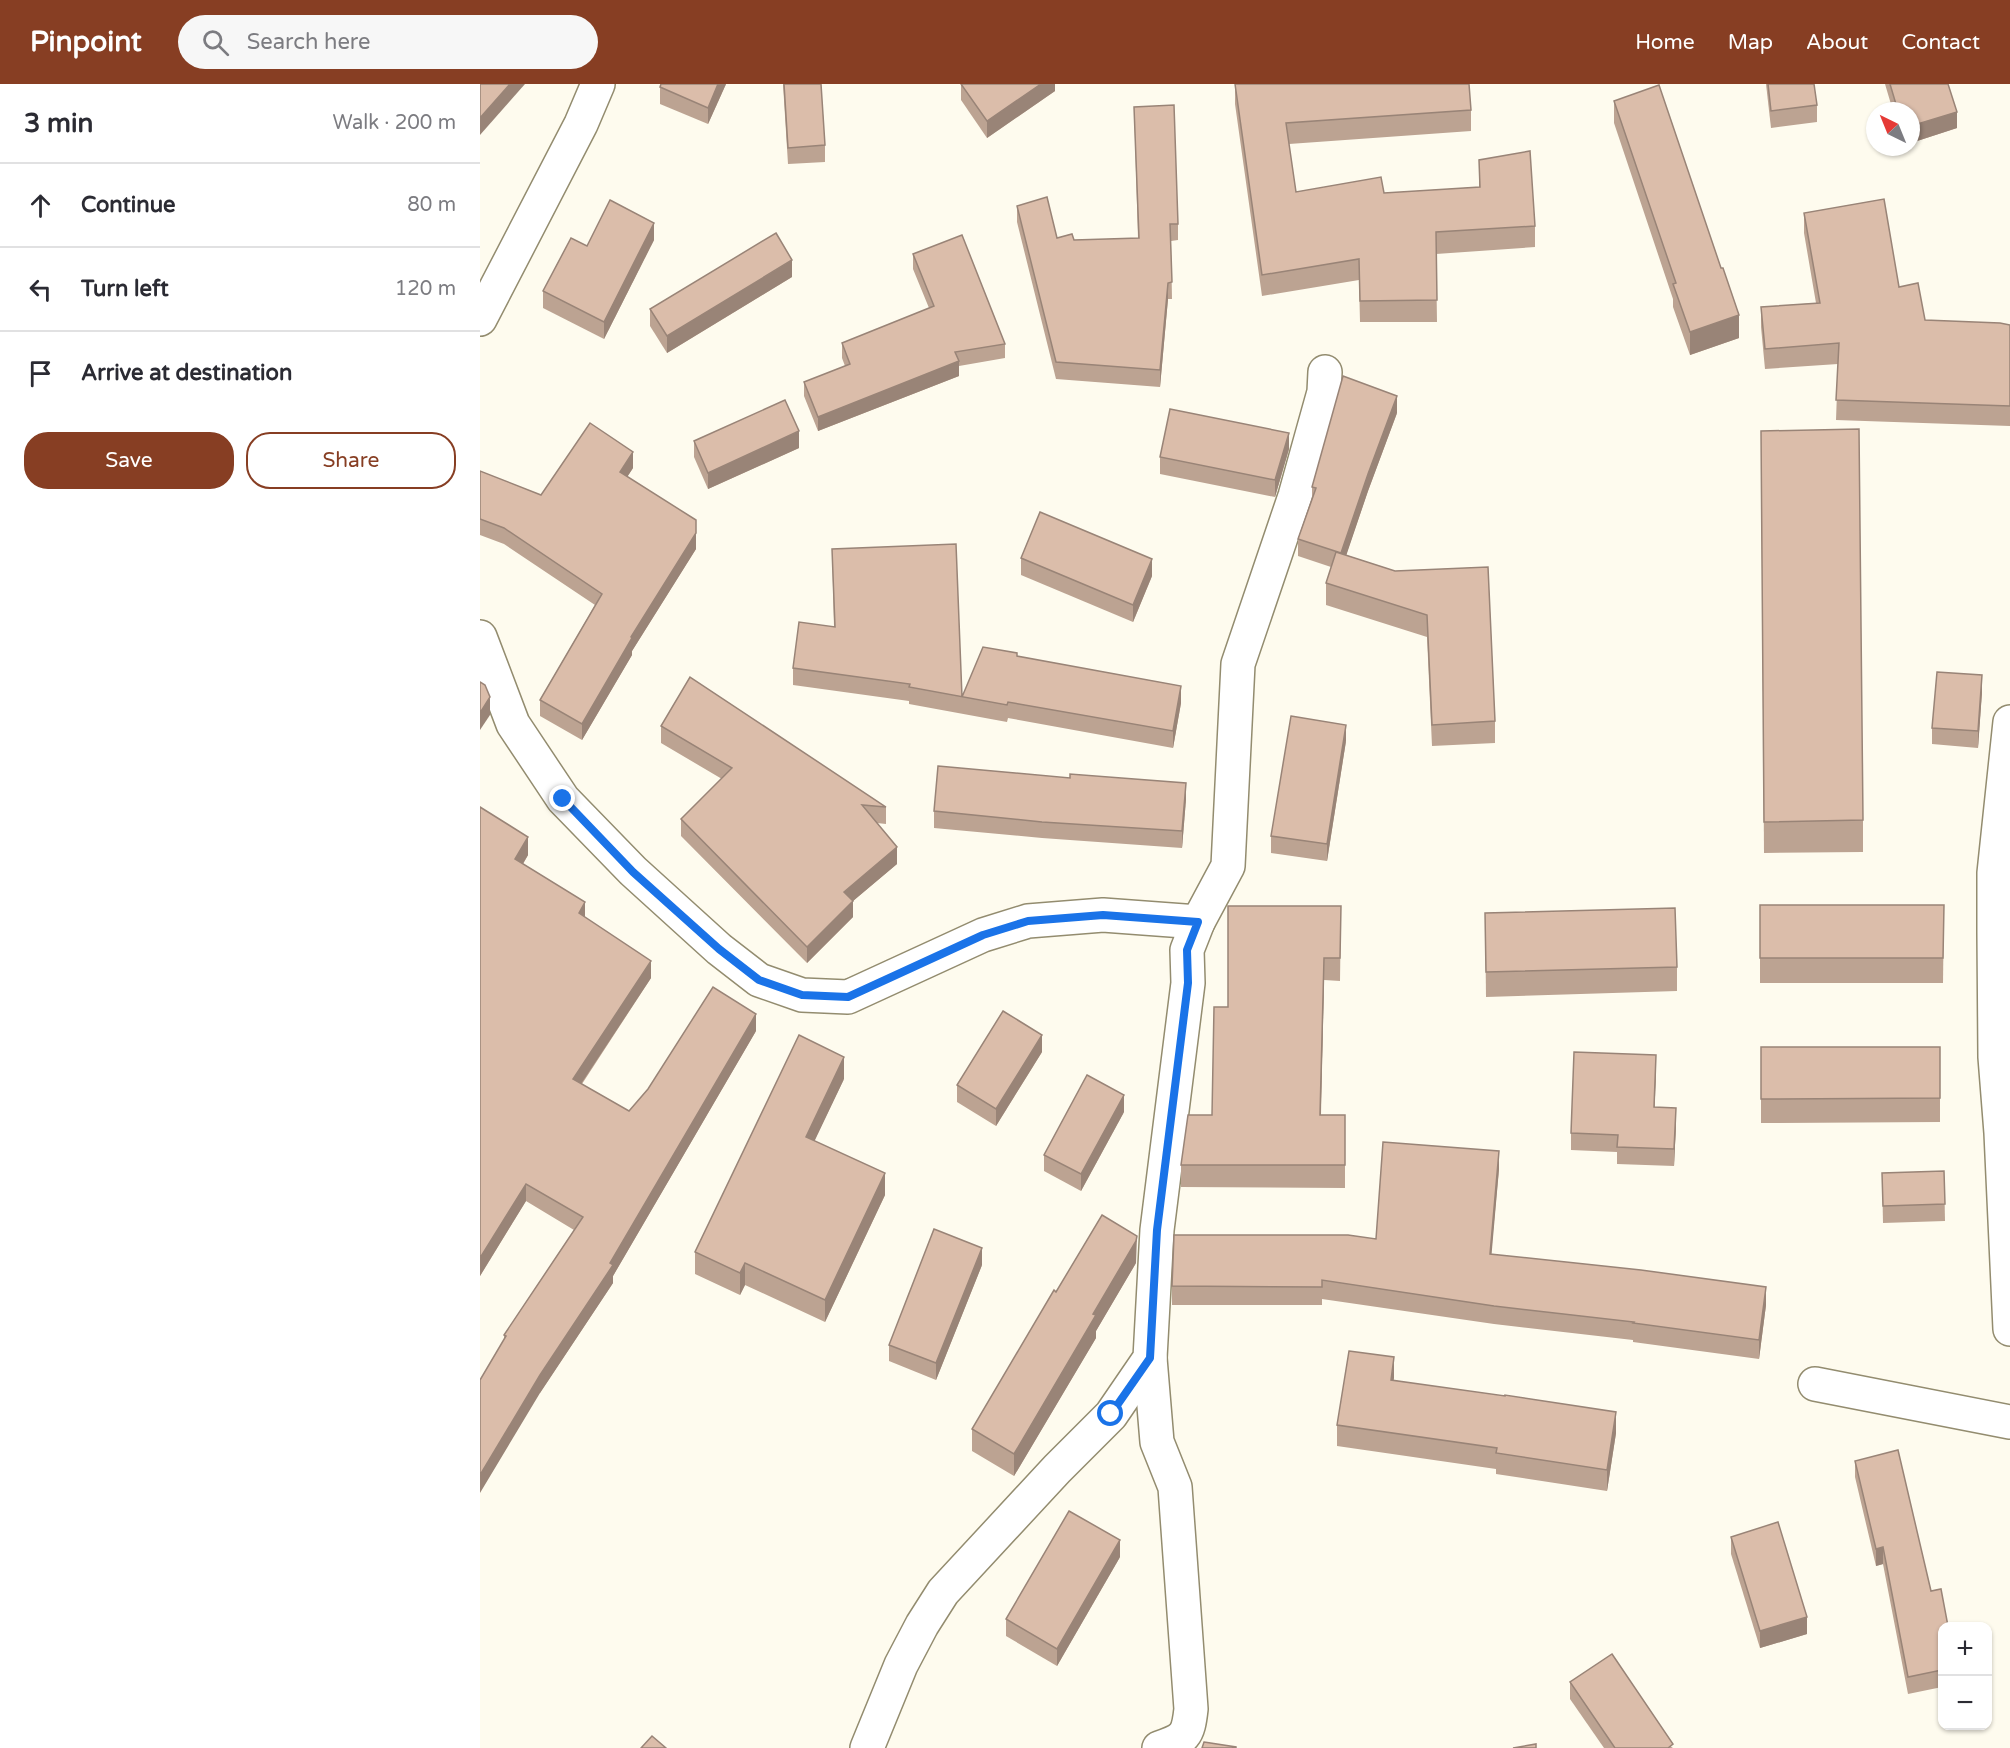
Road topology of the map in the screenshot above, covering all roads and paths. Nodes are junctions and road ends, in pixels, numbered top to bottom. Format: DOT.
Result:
graph roads {
  1 [pos="598,84"];
  2 [pos="480,319"];
  3 [pos="1325,372"];
  4 [pos="480,637"];
  5 [pos="2010,722"];
  6 [pos="1198,922"];
  7 [pos="2010,1329"];
  8 [pos="1150,1358"];
  9 [pos="1815,1384"];
  10 [pos="2010,1422"];
  11 [pos="867,1748"];
  12 [pos="1159,1748"];
  1 -- 2 [label="street"];
  3 -- 6 [label="street"];
  4 -- 6 [label="street"];
  5 -- 7 [label="street"];
  6 -- 8 [label="street"];
  8 -- 11 [label="street"];
  8 -- 12 [label="street"];
  9 -- 10 [label="street"];
}
